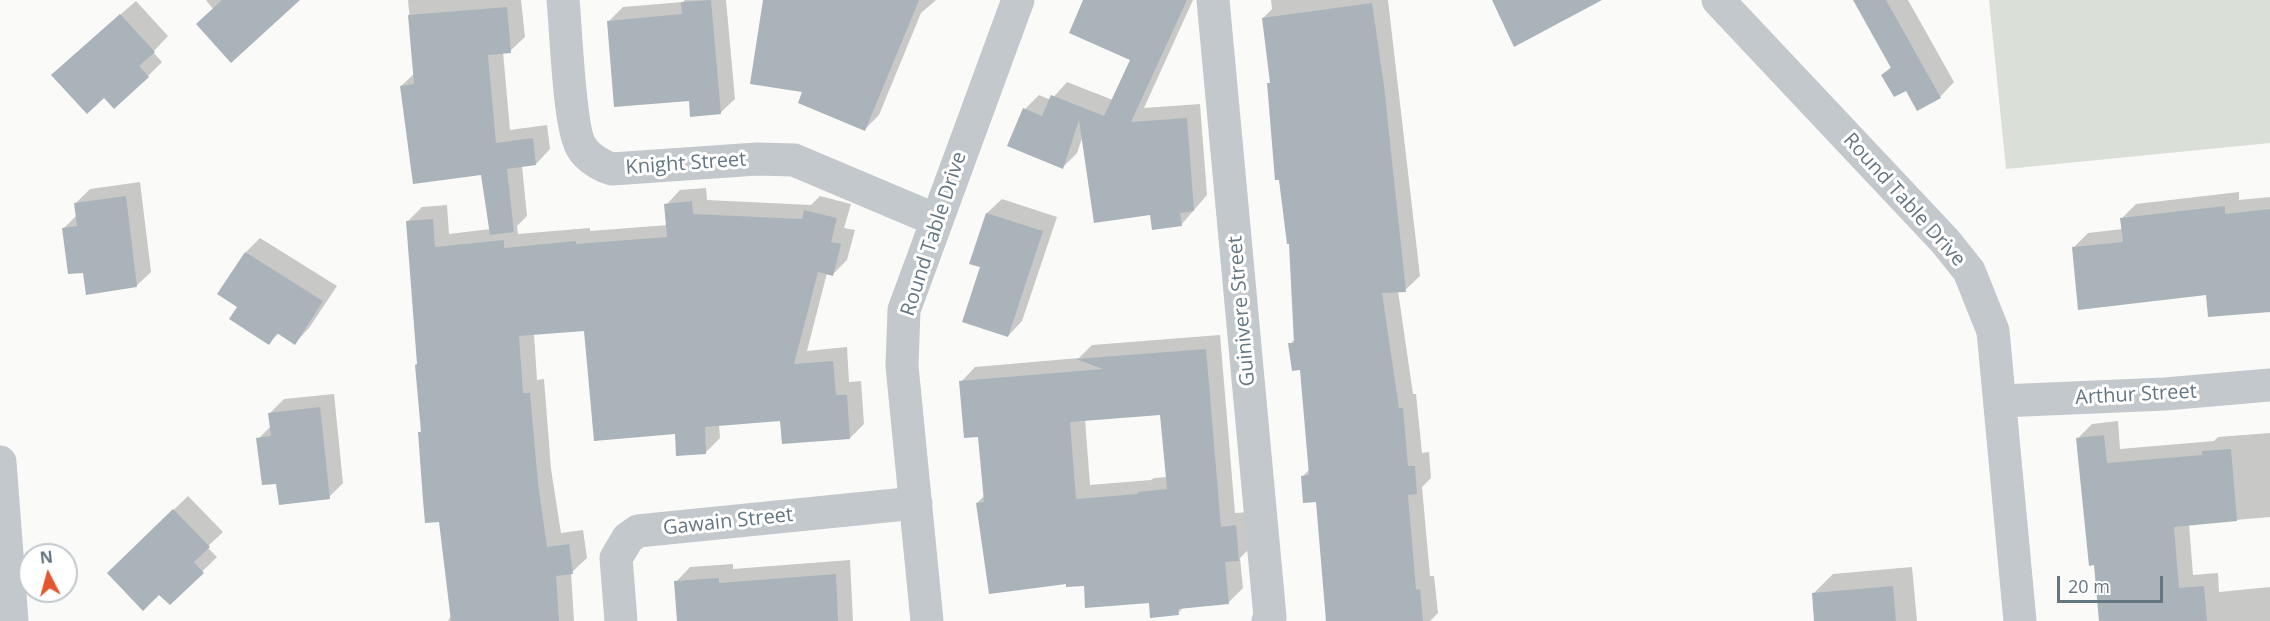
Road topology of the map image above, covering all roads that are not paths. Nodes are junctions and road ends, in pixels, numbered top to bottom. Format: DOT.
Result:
graph roads {
  1 [pos="563,0"];
  2 [pos="1018,0"];
  3 [pos="1213,0"];
  4 [pos="1718,0"];
  5 [pos="936,220"];
  6 [pos="2270,385"];
  7 [pos="2001,401"];
  8 [pos="0,462"];
  9 [pos="916,503"];
  10 [pos="12,621"];
  11 [pos="621,621"];
  12 [pos="927,621"];
  13 [pos="1268,621"];
  14 [pos="2020,621"];
  1 -- 5 [label="street, Knight Street"];
  2 -- 5 [label="street, Round Table Drive"];
  3 -- 13 [label="street, Guinivere Street"];
  4 -- 7 [label="street, Round Table Drive"];
  5 -- 9 [label="street, Round Table Drive"];
  6 -- 7 [label="street, Arthur Street"];
  7 -- 14 [label="street, Round Table Drive"];
  8 -- 10 [label="street"];
  9 -- 11 [label="street, Gawain Street"];
  9 -- 12 [label="street, Round Table Drive"];
}
